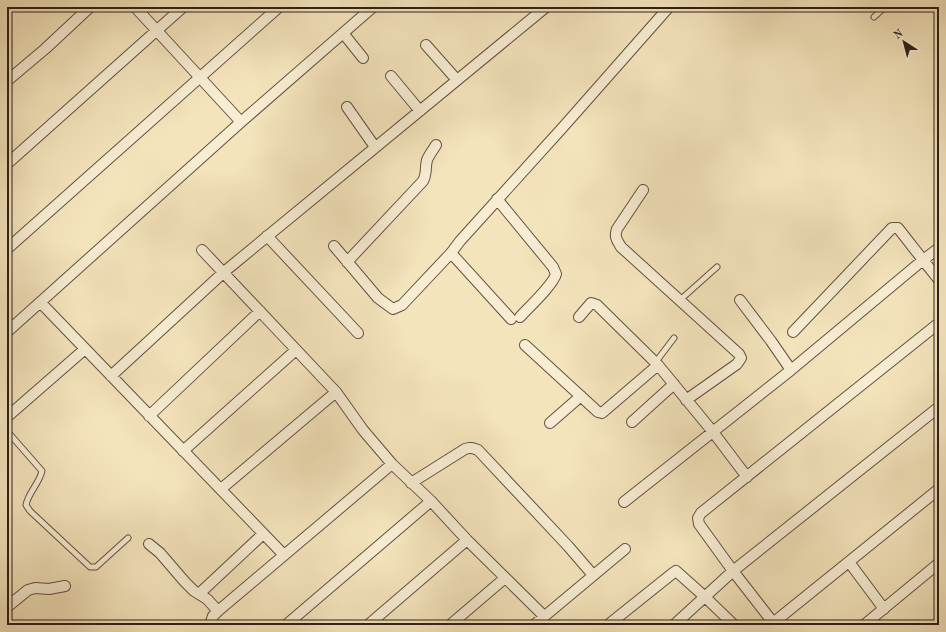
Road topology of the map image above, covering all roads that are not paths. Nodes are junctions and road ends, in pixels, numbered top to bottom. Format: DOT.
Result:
graph roads {
  1 [pos="90,7"];
  2 [pos="135,7"];
  3 [pos="183,7"];
  4 [pos="279,7"];
  5 [pos="373,7"];
  6 [pos="546,7"];
  7 [pos="669,7"];
  8 [pos="885,7"];
  9 [pos="874,17"];
  10 [pos="157,30"];
  11 [pos="343,33"];
  12 [pos="426,45"];
  13 [pos="363,58"];
  14 [pos="391,76"];
  15 [pos="200,77"];
  16 [pos="457,80"];
  17 [pos="7,81"];
  18 [pos="346,107"];
  19 [pos="420,111"];
  20 [pos="241,122"];
  21 [pos="436,145"];
  22 [pos="375,147"];
  23 [pos="7,164"];
  24 [pos="643,190"];
  25 [pos="939,194"];
  26 [pos="497,200"];
  27 [pos="939,204"];
  28 [pos="267,236"];
  29 [pos="334,246"];
  30 [pos="7,248"];
  31 [pos="939,248"];
  32 [pos="202,250"];
  33 [pos="451,253"];
  34 [pos="923,260"];
  35 [pos="347,262"];
  36 [pos="717,267"];
  37 [pos="224,272"];
  38 [pos="939,280"];
  39 [pos="680,300"];
  40 [pos="740,300"];
  41 [pos="41,303"];
  42 [pos="260,311"];
  43 [pos="579,317"];
  44 [pos="939,323"];
  45 [pos="7,332"];
  46 [pos="793,332"];
  47 [pos="358,333"];
  48 [pos="674,338"];
  49 [pos="525,345"];
  50 [pos="85,349"];
  51 [pos="296,350"];
  52 [pos="656,364"];
  53 [pos="791,370"];
  54 [pos="111,376"];
  55 [pos="674,384"];
  56 [pos="336,392"];
  57 [pos="581,396"];
  58 [pos="686,400"];
  59 [pos="939,407"];
  60 [pos="149,416"];
  61 [pos="7,417"];
  62 [pos="632,422"];
  63 [pos="550,423"];
  64 [pos="7,431"];
  65 [pos="713,432"];
  66 [pos="183,451"];
  67 [pos="392,464"];
  68 [pos="747,477"];
  69 [pos="411,483"];
  70 [pos="221,489"];
  71 [pos="939,489"];
  72 [pos="431,501"];
  73 [pos="624,502"];
  74 [pos="263,534"];
  75 [pos="128,538"];
  76 [pos="468,540"];
  77 [pos="149,544"];
  78 [pos="625,549"];
  79 [pos="284,555"];
  80 [pos="849,562"];
  81 [pos="939,563"];
  82 [pos="733,571"];
  83 [pos="593,575"];
  84 [pos="505,578"];
  85 [pos="65,586"];
  86 [pos="200,593"];
  87 [pos="704,596"];
  88 [pos="7,607"];
  89 [pos="884,609"];
  90 [pos="218,611"];
  91 [pos="544,616"];
  92 [pos="774,624"];
  93 [pos="210,625"];
  94 [pos="286,625"];
  95 [pos="368,625"];
  96 [pos="450,625"];
  97 [pos="534,625"];
  98 [pos="608,625"];
  99 [pos="674,625"];
  100 [pos="734,625"];
  101 [pos="864,625"];
  1 -- 17 [label="street"];
  2 -- 10 [label="street"];
  3 -- 10 [label="street"];
  4 -- 15 [label="street"];
  5 -- 11 [label="street"];
  6 -- 16 [label="street"];
  7 -- 26 [label="street"];
  8 -- 9 [label="lane"];
  10 -- 15 [label="street"];
  10 -- 23 [label="street"];
  11 -- 13 [label="street"];
  11 -- 20 [label="street"];
  12 -- 16 [label="street"];
  14 -- 19 [label="street"];
  15 -- 20 [label="street"];
  15 -- 30 [label="street"];
  16 -- 19 [label="street"];
  18 -- 22 [label="street"];
  19 -- 22 [label="street"];
  20 -- 41 [label="street"];
  21 -- 35 [label="street"];
  22 -- 28 [label="street"];
  24 -- 39 [label="street"];
  25 -- 27 [label="lane"];
  26 -- 33 [label="street"];
  26 -- 33 [label="street"];
  28 -- 37 [label="street"];
  28 -- 47 [label="street"];
  29 -- 35 [label="street"];
  31 -- 34 [label="street"];
  32 -- 37 [label="street"];
  33 -- 35 [label="street"];
  34 -- 38 [label="street"];
  34 -- 46 [label="street"];
  34 -- 53 [label="street"];
  36 -- 39 [label="lane"];
  37 -- 42 [label="street"];
  37 -- 54 [label="street"];
  39 -- 58 [label="street"];
  40 -- 53 [label="street"];
  41 -- 45 [label="street"];
  41 -- 50 [label="street"];
  42 -- 51 [label="street"];
  42 -- 60 [label="street"];
  43 -- 52 [label="street"];
  44 -- 68 [label="street"];
  48 -- 52 [label="lane"];
  49 -- 57 [label="street"];
  50 -- 54 [label="street"];
  50 -- 61 [label="street"];
  51 -- 56 [label="street"];
  51 -- 66 [label="street"];
  52 -- 55 [label="street"];
  52 -- 57 [label="street"];
  53 -- 65 [label="street"];
  54 -- 60 [label="street"];
  55 -- 58 [label="street"];
  55 -- 62 [label="street"];
  56 -- 67 [label="street"];
  56 -- 70 [label="street"];
  57 -- 63 [label="street"];
  58 -- 65 [label="street"];
  59 -- 82 [label="street"];
  60 -- 66 [label="street"];
  64 -- 75 [label="lane"];
  65 -- 68 [label="street"];
  65 -- 73 [label="street"];
  66 -- 70 [label="street"];
  67 -- 69 [label="street"];
  67 -- 79 [label="street"];
  68 -- 82 [label="street"];
  69 -- 72 [label="street"];
  69 -- 83 [label="street"];
  70 -- 74 [label="street"];
  71 -- 80 [label="street"];
  72 -- 76 [label="street"];
  72 -- 94 [label="street"];
  74 -- 79 [label="street"];
  74 -- 86 [label="street"];
  76 -- 84 [label="street"];
  76 -- 95 [label="street"];
  77 -- 86 [label="street"];
  78 -- 83 [label="street"];
  79 -- 90 [label="street"];
  80 -- 89 [label="street"];
  80 -- 92 [label="street"];
  81 -- 89 [label="street"];
  82 -- 87 [label="street"];
  82 -- 92 [label="street"];
  83 -- 91 [label="street"];
  84 -- 91 [label="street"];
  84 -- 96 [label="street"];
  85 -- 88 [label="street"];
  86 -- 90 [label="street"];
  87 -- 98 [label="street"];
  87 -- 99 [label="street"];
  87 -- 100 [label="street"];
  89 -- 101 [label="street"];
  90 -- 93 [label="street"];
  91 -- 97 [label="street"];
}
